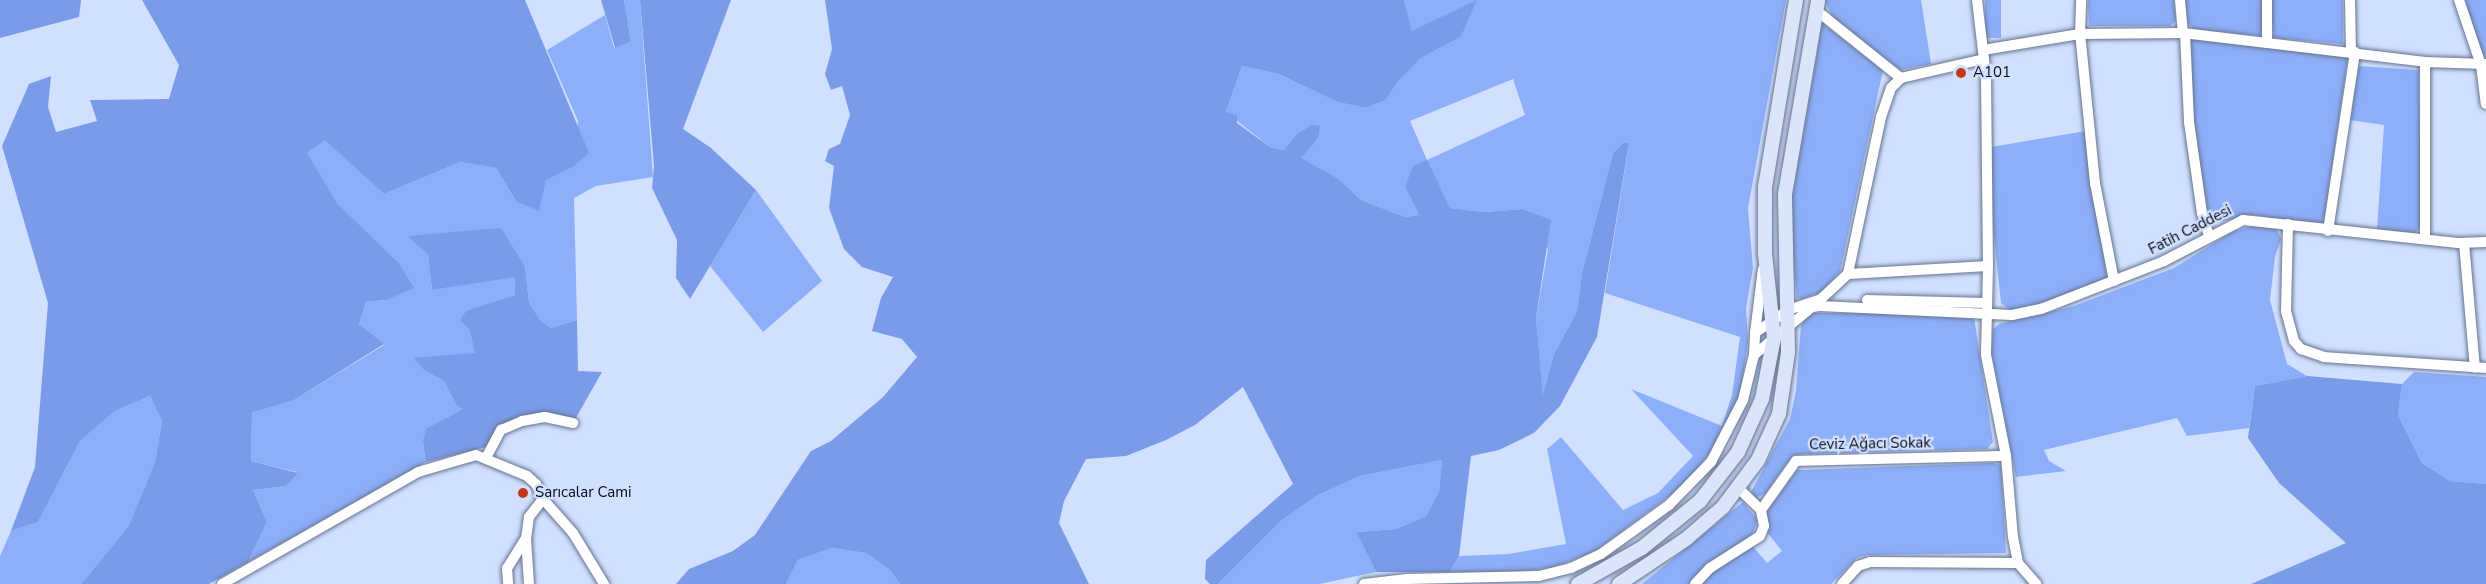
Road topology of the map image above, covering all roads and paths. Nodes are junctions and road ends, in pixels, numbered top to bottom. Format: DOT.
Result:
graph roads {
  1 [pos="1796,0"];
  2 [pos="1977,0"];
  3 [pos="2081,0"];
  4 [pos="2180,0"];
  5 [pos="2267,0"];
  6 [pos="2350,0"];
  7 [pos="2459,0"];
  8 [pos="1817,5"];
  9 [pos="2184,33"];
  10 [pos="2080,34"];
  11 [pos="2267,43"];
  12 [pos="2353,52"];
  13 [pos="1984,55"];
  14 [pos="2425,62"];
  15 [pos="2483,65"];
  16 [pos="1902,78"];
  17 [pos="2486,104"];
  18 [pos="2288,224"];
  19 [pos="2328,231"];
  20 [pos="2209,236"];
  21 [pos="2425,239"];
  22 [pos="2486,242"];
  23 [pos="2464,243"];
  24 [pos="1765,254"];
  25 [pos="1988,266"];
  26 [pos="1848,274"];
  27 [pos="2114,281"];
  28 [pos="1821,299"];
  29 [pos="1986,308"];
  30 [pos="1788,310"];
  31 [pos="1772,323"];
  32 [pos="1788,327"];
  33 [pos="1755,333"];
  34 [pos="1774,338"];
  35 [pos="1754,355"];
  36 [pos="2480,368"];
  37 [pos="573,423"];
  38 [pos="487,456"];
  39 [pos="2006,456"];
  40 [pos="1739,489"];
  41 [pos="543,500"];
  42 [pos="1761,510"];
  43 [pos="526,538"];
  44 [pos="2018,563"];
  45 [pos="222,584"];
  46 [pos="508,584"];
  47 [pos="529,584"];
  48 [pos="604,584"];
  49 [pos="1364,584"];
  50 [pos="1578,584"];
  51 [pos="1619,584"];
  52 [pos="1695,584"];
  53 [pos="1842,584"];
  54 [pos="2036,584"];
  1 -- 24 [label="main road"];
  2 -- 13 [label="street"];
  3 -- 10 [label="street"];
  4 -- 9 [label="street"];
  5 -- 11 [label="street"];
  6 -- 12 [label="street"];
  7 -- 15 [label="street"];
  8 -- 16 [label="street"];
  8 -- 30 [label="main road"];
  9 -- 10 [label="street"];
  9 -- 11 [label="street"];
  9 -- 20 [label="street"];
  10 -- 13 [label="street"];
  10 -- 27 [label="street"];
  11 -- 12 [label="street"];
  12 -- 14 [label="street"];
  12 -- 19 [label="street"];
  13 -- 16 [label="street"];
  13 -- 25 [label="street"];
  14 -- 15 [label="street"];
  14 -- 21 [label="street"];
  15 -- 17 [label="street"];
  16 -- 26 [label="street"];
  18 -- 19 [label="street, Fatih Caddesi"];
  18 -- 20 [label="street, Fatih Caddesi"];
  18 -- 36 [label="street"];
  19 -- 21 [label="street, Fatih Caddesi"];
  20 -- 27 [label="street, Fatih Caddesi"];
  21 -- 23 [label="street, Fatih Caddesi"];
  22 -- 23 [label="street, Fatih Caddesi"];
  23 -- 36 [label="street"];
  24 -- 31 [label="main road"];
  24 -- 33 [label="street"];
  25 -- 26 [label="street"];
  25 -- 29 [label="street"];
  26 -- 28 [label="street"];
  27 -- 29 [label="street, Fatih Caddesi"];
  28 -- 29 [label="street"];
  28 -- 30 [label="street"];
  29 -- 32 [label="street"];
  29 -- 39 [label="street"];
  30 -- 31 [label="street"];
  30 -- 32 [label="main road"];
  31 -- 33 [label="street"];
  31 -- 34 [label="main road"];
  32 -- 34 [label="street"];
  32 -- 40 [label="main road"];
  33 -- 35 [label="street"];
  34 -- 35 [label="street"];
  34 -- 50 [label="main road"];
  35 -- 49 [label="street"];
  37 -- 38 [label="street"];
  38 -- 41 [label="street"];
  38 -- 45 [label="street"];
  39 -- 42 [label="street, Ceviz Ağacı Sokak"];
  39 -- 44 [label="street"];
  40 -- 42 [label="street"];
  40 -- 51 [label="main road"];
  41 -- 43 [label="street"];
  41 -- 48 [label="street"];
  42 -- 52 [label="street"];
  43 -- 46 [label="street"];
  43 -- 47 [label="street"];
  44 -- 53 [label="street"];
  44 -- 54 [label="street"];
}
